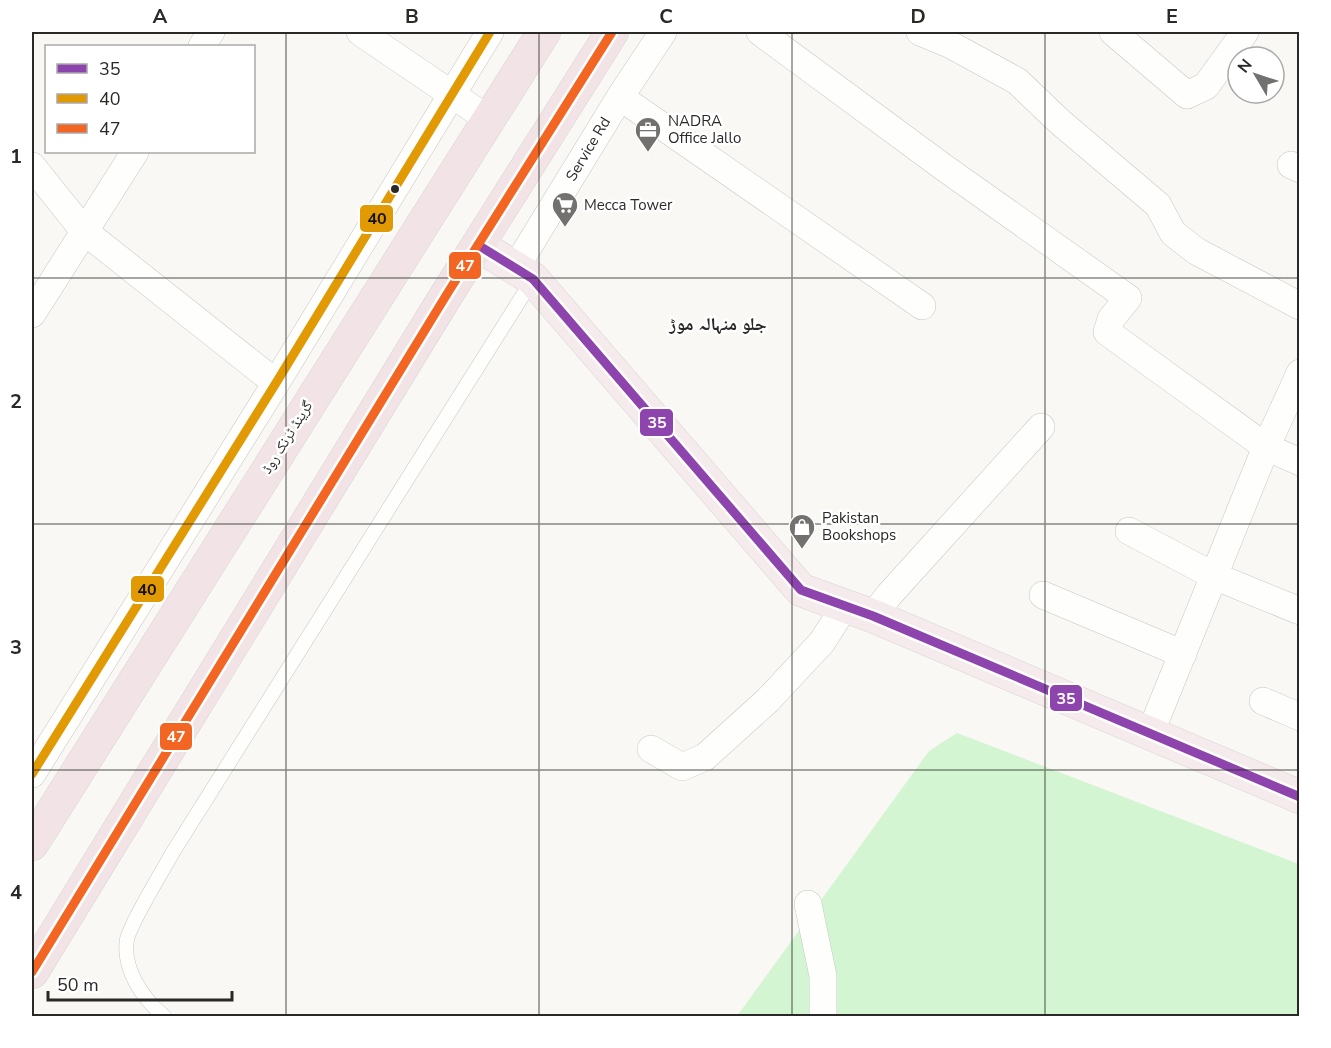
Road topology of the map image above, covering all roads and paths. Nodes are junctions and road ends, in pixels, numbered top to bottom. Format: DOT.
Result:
graph roads {
  1 [pos="211,32"];
  2 [pos="360,32"];
  3 [pos="490,32"];
  4 [pos="544,32"];
  5 [pos="612,32"];
  6 [pos="663,32"];
  7 [pos="760,32"];
  8 [pos="920,32"];
  9 [pos="1113,32"];
  10 [pos="1245,32"];
  11 [pos="202,45"];
  12 [pos="450,94"];
  13 [pos="620,97"];
  14 [pos="488,119"];
  15 [pos="134,153"];
  16 [pos="32,166"];
  17 [pos="84,231"];
  18 [pos="478,245"];
  19 [pos="524,273"];
  20 [pos="922,306"];
  21 [pos="1299,306"];
  22 [pos="32,314"];
  23 [pos="1299,373"];
  24 [pos="276,383"];
  25 [pos="1041,427"];
  26 [pos="1266,447"];
  27 [pos="1299,462"];
  28 [pos="1129,531"];
  29 [pos="1214,576"];
  30 [pos="1044,596"];
  31 [pos="859,611"];
  32 [pos="1299,611"];
  33 [pos="1183,654"];
  34 [pos="1263,701"];
  35 [pos="1299,717"];
  36 [pos="1150,734"];
  37 [pos="651,749"];
  38 [pos="32,774"];
  39 [pos="1299,797"];
  40 [pos="32,844"];
  41 [pos="808,904"];
  42 [pos="32,972"];
  43 [pos="164,1017"];
  44 [pos="823,1017"];
  1 -- 11 [label="street"];
  2 -- 12 [label="street"];
  3 -- 12 [label="street"];
  4 -- 14 [label="highway, گرینڈ ٹرنک روڈ"];
  5 -- 18 [label="highway"];
  6 -- 13 [label="street, Service Rd"];
  7 -- 26 [label="street"];
  8 -- 21 [label="street"];
  9 -- 10 [label="street"];
  12 -- 14 [label="street"];
  12 -- 24 [label="street"];
  13 -- 19 [label="street, Service Rd"];
  13 -- 20 [label="street"];
  14 -- 40 [label="highway, گرینڈ ٹرنک روڈ"];
  15 -- 17 [label="street"];
  16 -- 17 [label="street"];
  17 -- 22 [label="street"];
  17 -- 24 [label="street"];
  18 -- 19 [label="main road"];
  18 -- 42 [label="highway"];
  19 -- 31 [label="main road"];
  19 -- 43 [label="lane"];
  23 -- 26 [label="street"];
  24 -- 38 [label="street"];
  25 -- 31 [label="street"];
  26 -- 27 [label="street"];
  26 -- 29 [label="street"];
  28 -- 29 [label="street"];
  29 -- 32 [label="street"];
  29 -- 33 [label="street"];
  30 -- 33 [label="street"];
  31 -- 36 [label="main road"];
  31 -- 37 [label="street"];
  33 -- 36 [label="street"];
  34 -- 35 [label="street"];
  36 -- 39 [label="main road"];
  41 -- 44 [label="street"];
}
